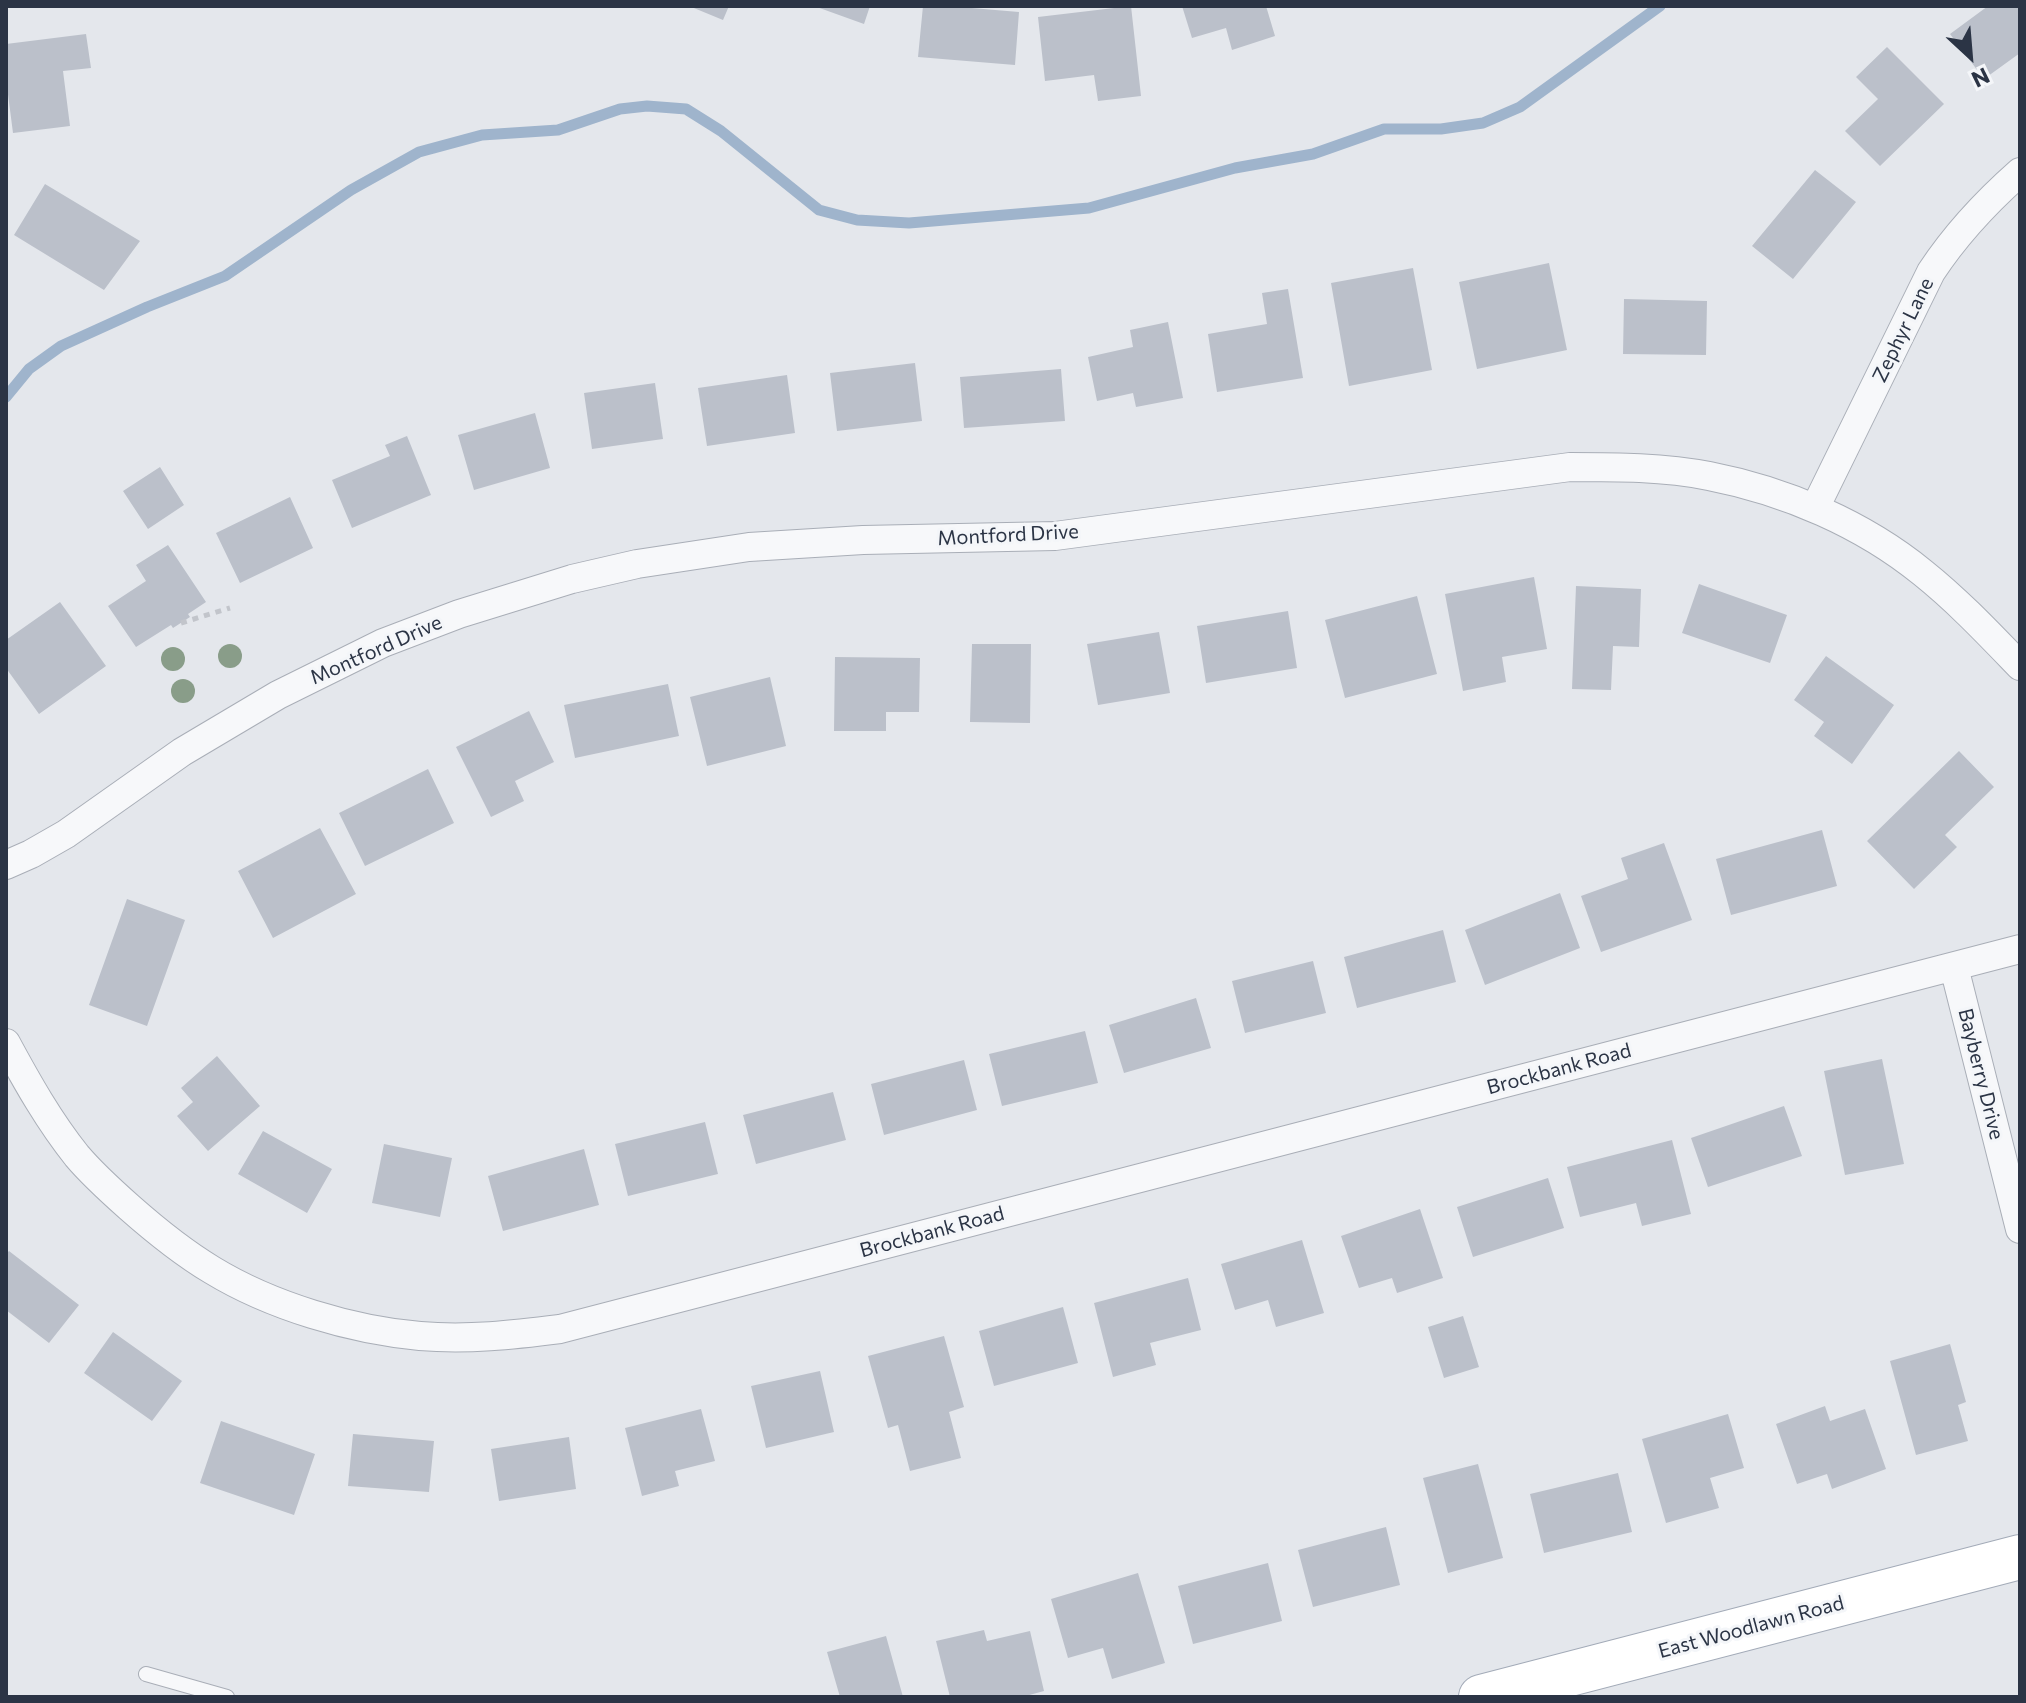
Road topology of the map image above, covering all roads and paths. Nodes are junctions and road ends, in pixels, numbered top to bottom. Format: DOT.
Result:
graph roads {
  1 [pos="2020,172"];
  2 [pos="1815,508"];
  3 [pos="230,608"];
  4 [pos="181,623"];
  5 [pos="2020,666"];
  6 [pos="6,865"];
  7 [pos="2020,949"];
  8 [pos="1954,967"];
  9 [pos="6,1043"];
  10 [pos="2020,1229"];
  11 [pos="2019,1562"];
  12 [pos="146,1674"];
  13 [pos="227,1697"];
  14 [pos="1481,1697"];
  1 -- 2 [label="street, Zephyr Lane"];
  2 -- 5 [label="street, Montford Drive"];
  2 -- 6 [label="street, Montford Drive"];
  3 -- 4 [label="path"];
  7 -- 8 [label="street"];
  8 -- 9 [label="street, Brockbank Road"];
  8 -- 10 [label="street, Bayberry Drive"];
  11 -- 14 [label="main road, East Woodlawn Road"];
  12 -- 13 [label="lane"];
}
